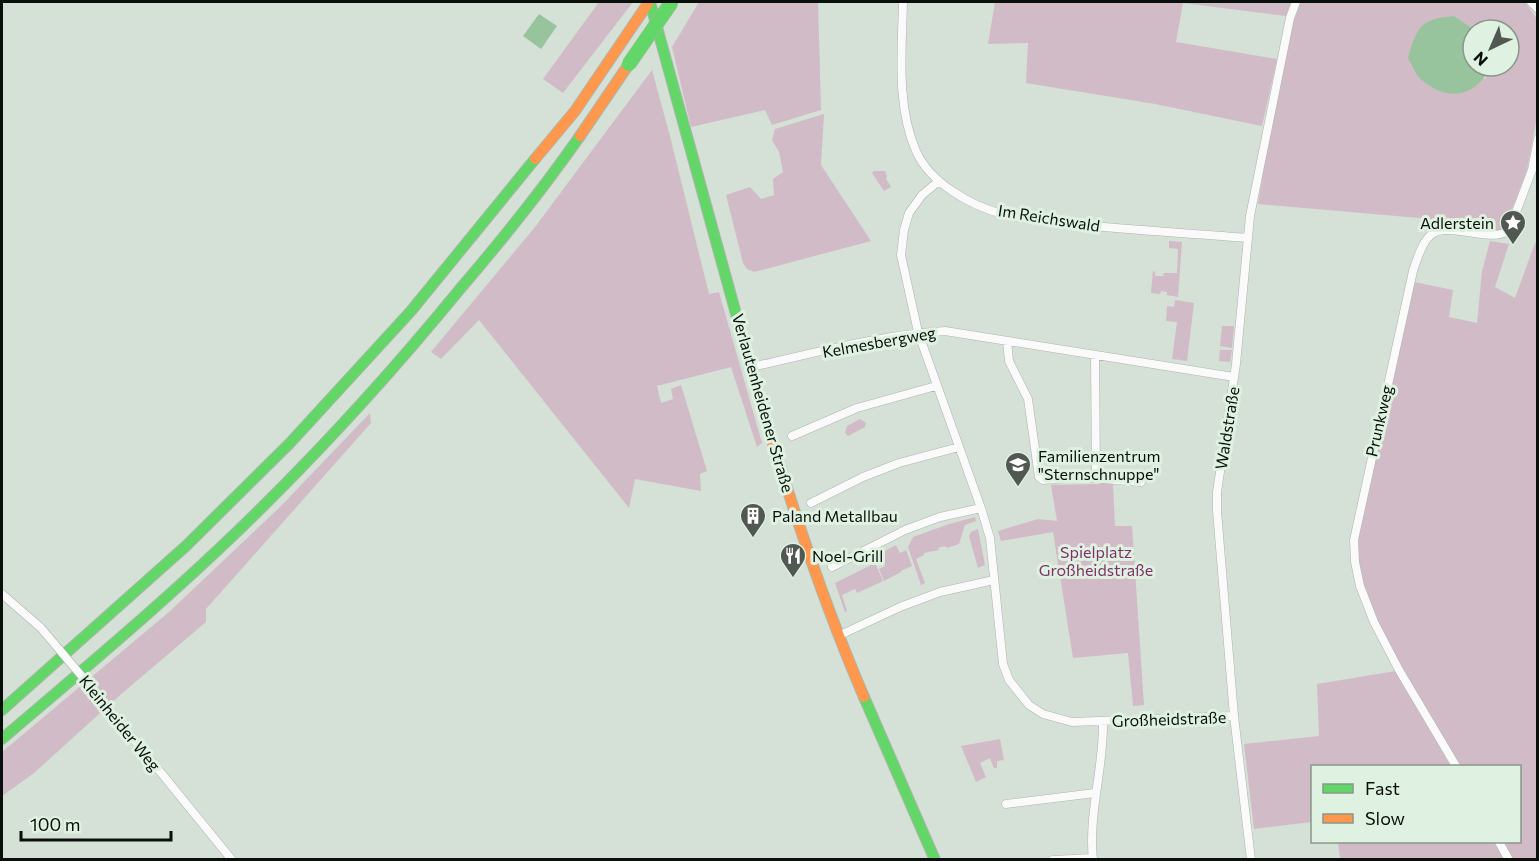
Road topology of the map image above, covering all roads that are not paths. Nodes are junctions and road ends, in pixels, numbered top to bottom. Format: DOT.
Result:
graph roads {
  1 [pos="649,2"];
  2 [pos="672,2"];
  3 [pos="903,2"];
  4 [pos="1296,2"];
  5 [pos="1531,2"];
  6 [pos="1538,9"];
  7 [pos="1538,139"];
  8 [pos="939,181"];
  9 [pos="1248,238"];
  10 [pos="918,332"];
  11 [pos="1007,341"];
  12 [pos="1095,356"];
  13 [pos="751,367"];
  14 [pos="1234,377"];
  15 [pos="936,386"];
  16 [pos="792,436"];
  17 [pos="959,447"];
  18 [pos="1096,478"];
  19 [pos="1141,482"];
  20 [pos="812,503"];
  21 [pos="981,508"];
  22 [pos="832,567"];
  23 [pos="994,580"];
  24 [pos="2,594"];
  25 [pos="838,636"];
  26 [pos="45,672"];
  27 [pos="2,697"];
  28 [pos="2,710"];
  29 [pos="1234,716"];
  30 [pos="1103,721"];
  31 [pos="2,739"];
  32 [pos="1455,765"];
  33 [pos="1095,793"];
  34 [pos="1006,804"];
  35 [pos="1500,843"];
  36 [pos="1093,859"];
  37 [pos="232,860"];
  38 [pos="935,860"];
  39 [pos="1053,860"];
  40 [pos="1251,860"];
  41 [pos="1509,860"];
  1 -- 13 [label="main road, Verlautenheidener Straße"];
  1 -- 26 [label="main road"];
  2 -- 31 [label="main road, bridge"];
  3 -- 8 [label="street, Im Reichswald"];
  4 -- 9 [label="street, Waldstraße"];
  5 -- 6 [label="street"];
  7 -- 32 [label="street, Prunkweg"];
  8 -- 9 [label="street, Im Reichswald"];
  8 -- 10 [label="street, Großheidstraße"];
  9 -- 14 [label="street, Waldstraße"];
  10 -- 11 [label="street, Kelmesbergweg"];
  10 -- 13 [label="street, Kelmesbergweg"];
  10 -- 15 [label="street, Großheidstraße"];
  11 -- 12 [label="street, Kelmesbergweg"];
  11 -- 18 [label="street"];
  12 -- 14 [label="street, Kelmesbergweg"];
  12 -- 18 [label="street"];
  13 -- 25 [label="main road, Verlautenheidener Straße"];
  14 -- 29 [label="street, Waldstraße"];
  15 -- 16 [label="street"];
  15 -- 17 [label="street, Großheidstraße"];
  17 -- 20 [label="street"];
  17 -- 21 [label="street, Großheidstraße"];
  18 -- 19 [label="street"];
  21 -- 22 [label="street"];
  21 -- 23 [label="street, Großheidstraße"];
  23 -- 25 [label="street"];
  23 -- 30 [label="street, Großheidstraße"];
  24 -- 37 [label="street, Kleinheider Weg, bridge"];
  25 -- 38 [label="main road, Verlautenheidener Straße"];
  26 -- 27 [label="main road"];
  26 -- 28 [label="main road"];
  29 -- 30 [label="street, Großheidstraße"];
  29 -- 40 [label="street, Waldstraße"];
  30 -- 33 [label="street, Großheidstraße"];
  33 -- 34 [label="street"];
  33 -- 36 [label="street, Großheidstraße"];
  35 -- 41 [label="street"];
  36 -- 39 [label="street, Großheidstraße"];
}
